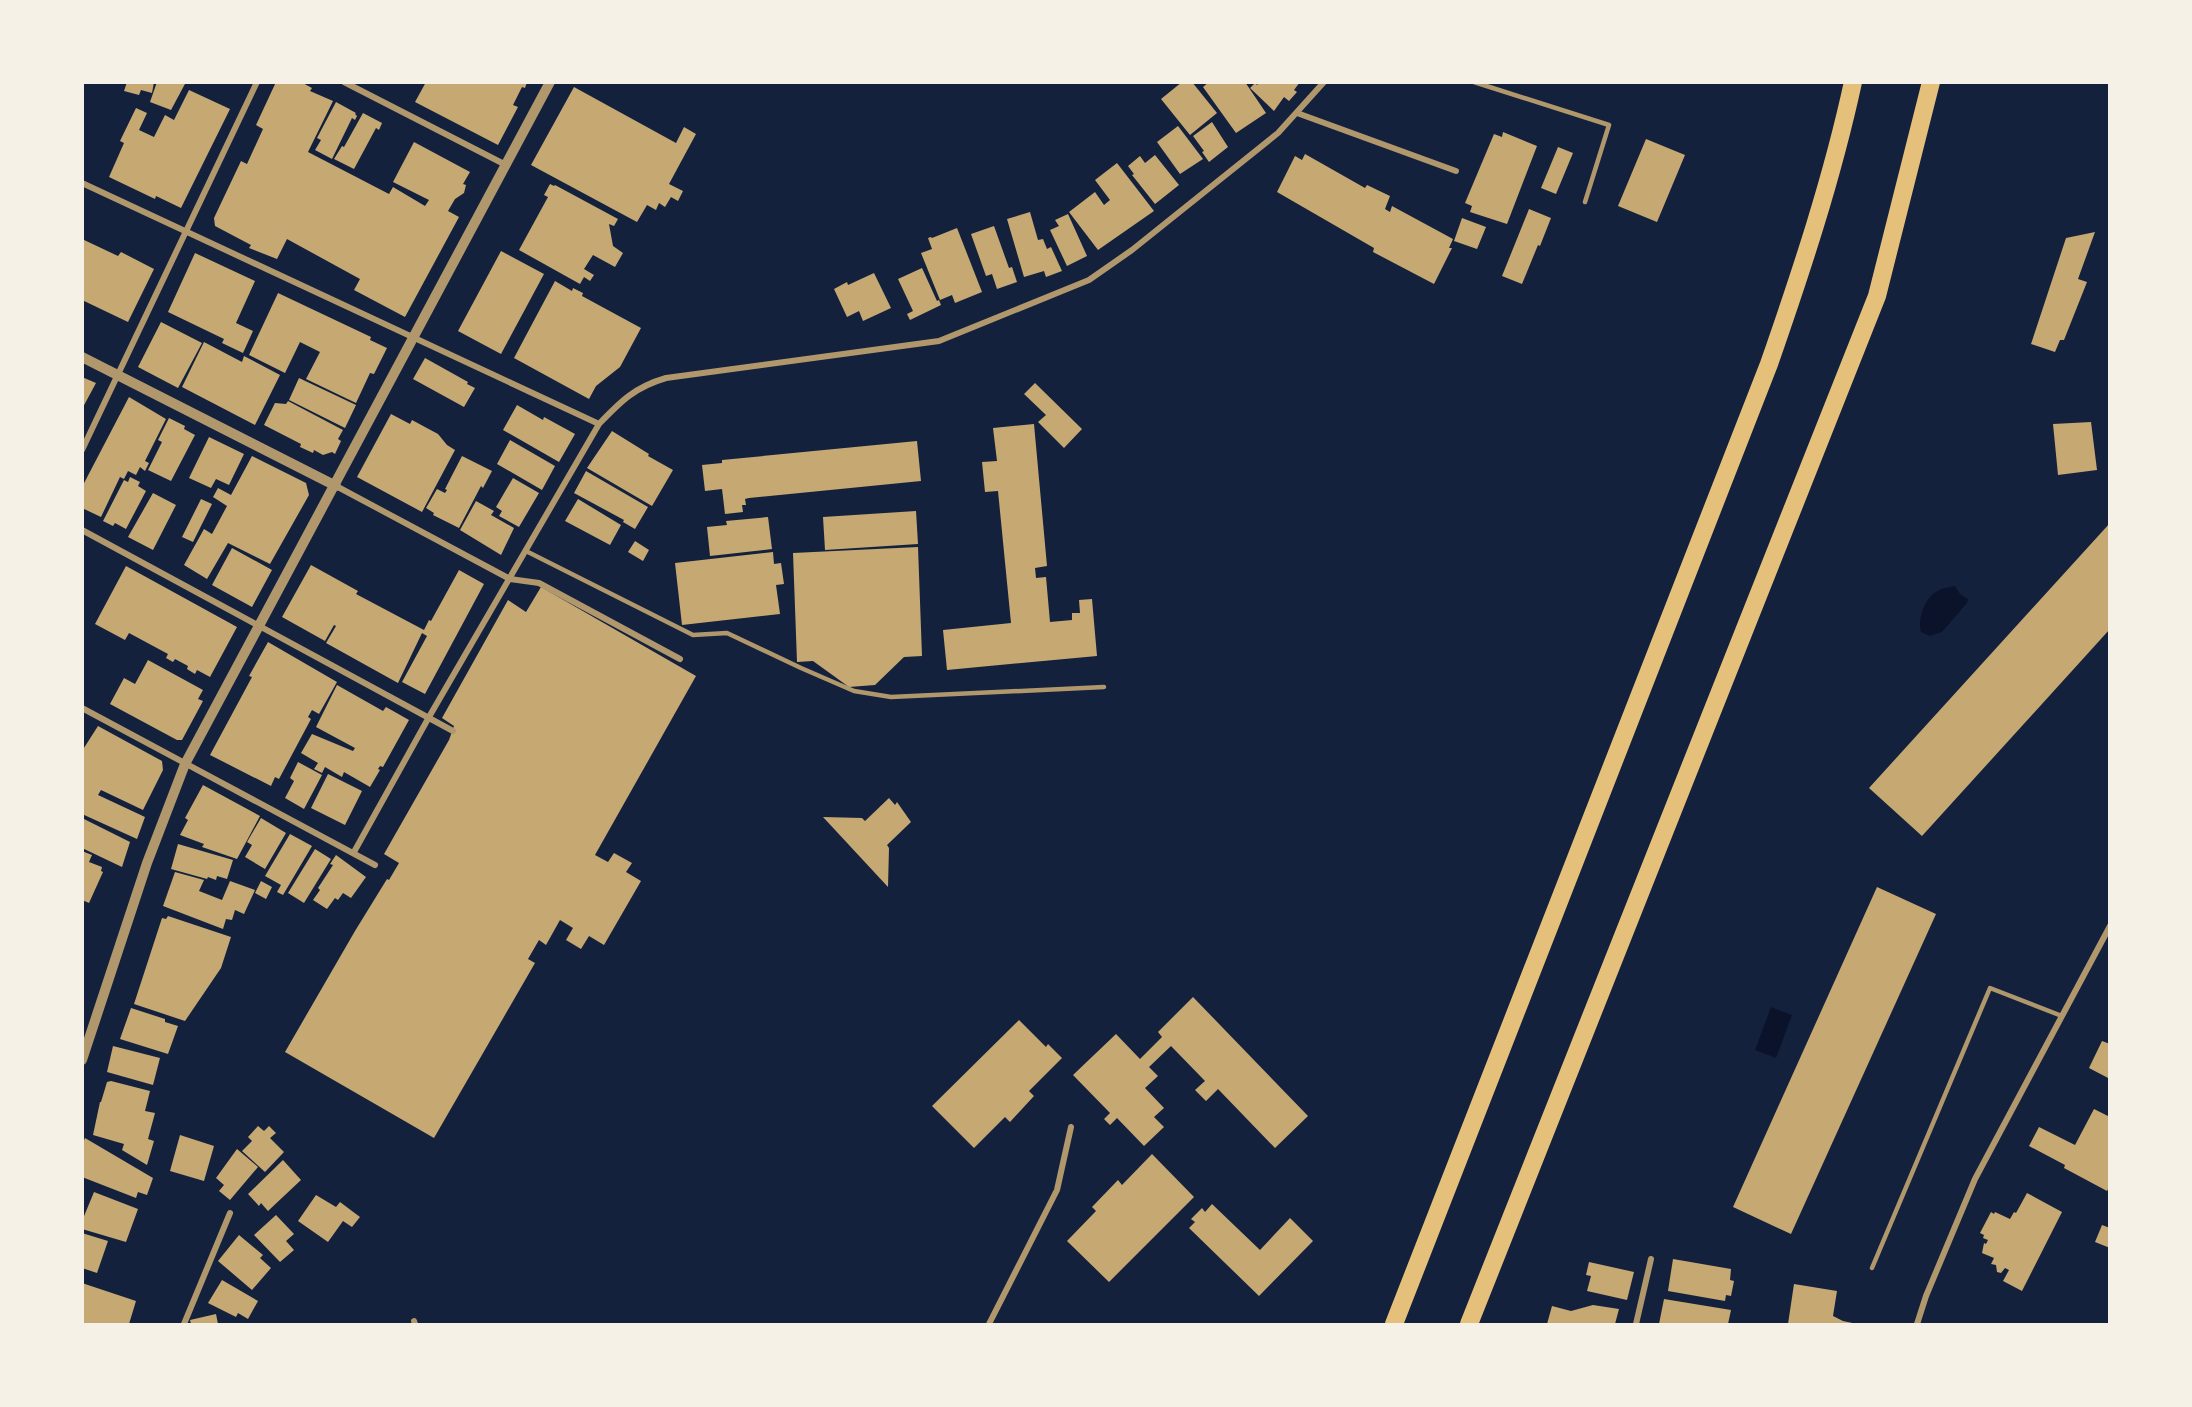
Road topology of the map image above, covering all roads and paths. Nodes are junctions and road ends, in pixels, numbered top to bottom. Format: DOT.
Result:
graph roads {
  1 [pos="257,82"];
  2 [pos="344,82"];
  3 [pos="550,82"];
  4 [pos="1324,82"];
  5 [pos="1474,82"];
  6 [pos="1853,82"];
  7 [pos="1931,82"];
  8 [pos="1297,113"];
  9 [pos="506,165"];
  10 [pos="1456,171"];
  11 [pos="82,183"];
  12 [pos="1585,202"];
  13 [pos="186,232"];
  14 [pos="415,337"];
  15 [pos="82,357"];
  16 [pos="119,375"];
  17 [pos="599,423"];
  18 [pos="82,450"];
  19 [pos="336,486"];
  20 [pos="82,530"];
  21 [pos="526,551"];
  22 [pos="510,579"];
  23 [pos="260,626"];
  24 [pos="680,659"];
  25 [pos="1104,687"];
  26 [pos="82,708"];
  27 [pos="429,717"];
  28 [pos="453,731"];
  29 [pos="185,764"];
  30 [pos="354,852"];
  31 [pos="375,865"];
  32 [pos="2109,926"];
  33 [pos="2062,1016"];
  34 [pos="82,1060"];
  35 [pos="1071,1127"];
  36 [pos="230,1213"];
  37 [pos="1651,1259"];
  38 [pos="1872,1268"];
  39 [pos="184,1324"];
  40 [pos="989,1324"];
  41 [pos="1394,1324"];
  42 [pos="1469,1324"];
  43 [pos="1636,1324"];
  44 [pos="1917,1324"];
  1 -- 13 [label="street"];
  2 -- 9 [label="street"];
  3 -- 9 [label="street"];
  4 -- 8 [label="street"];
  5 -- 12 [label="lane"];
  6 -- 41 [label="highway"];
  7 -- 42 [label="highway"];
  8 -- 10 [label="street"];
  8 -- 17 [label="street"];
  9 -- 14 [label="street"];
  11 -- 13 [label="street"];
  13 -- 14 [label="street"];
  13 -- 16 [label="street"];
  14 -- 17 [label="street"];
  14 -- 19 [label="street"];
  15 -- 16 [label="street"];
  16 -- 18 [label="street"];
  16 -- 19 [label="street"];
  17 -- 21 [label="street"];
  19 -- 22 [label="street"];
  19 -- 23 [label="street"];
  20 -- 23 [label="street"];
  21 -- 22 [label="street"];
  21 -- 25 [label="lane"];
  22 -- 24 [label="street"];
  22 -- 27 [label="street"];
  23 -- 27 [label="street"];
  23 -- 29 [label="street"];
  26 -- 29 [label="street"];
  27 -- 28 [label="street"];
  27 -- 30 [label="street"];
  29 -- 30 [label="street"];
  29 -- 34 [label="street"];
  30 -- 31 [label="street"];
  32 -- 33 [label="street"];
  33 -- 38 [label="lane"];
  33 -- 44 [label="street"];
  35 -- 40 [label="street"];
  36 -- 39 [label="street"];
  37 -- 43 [label="street"];
}
